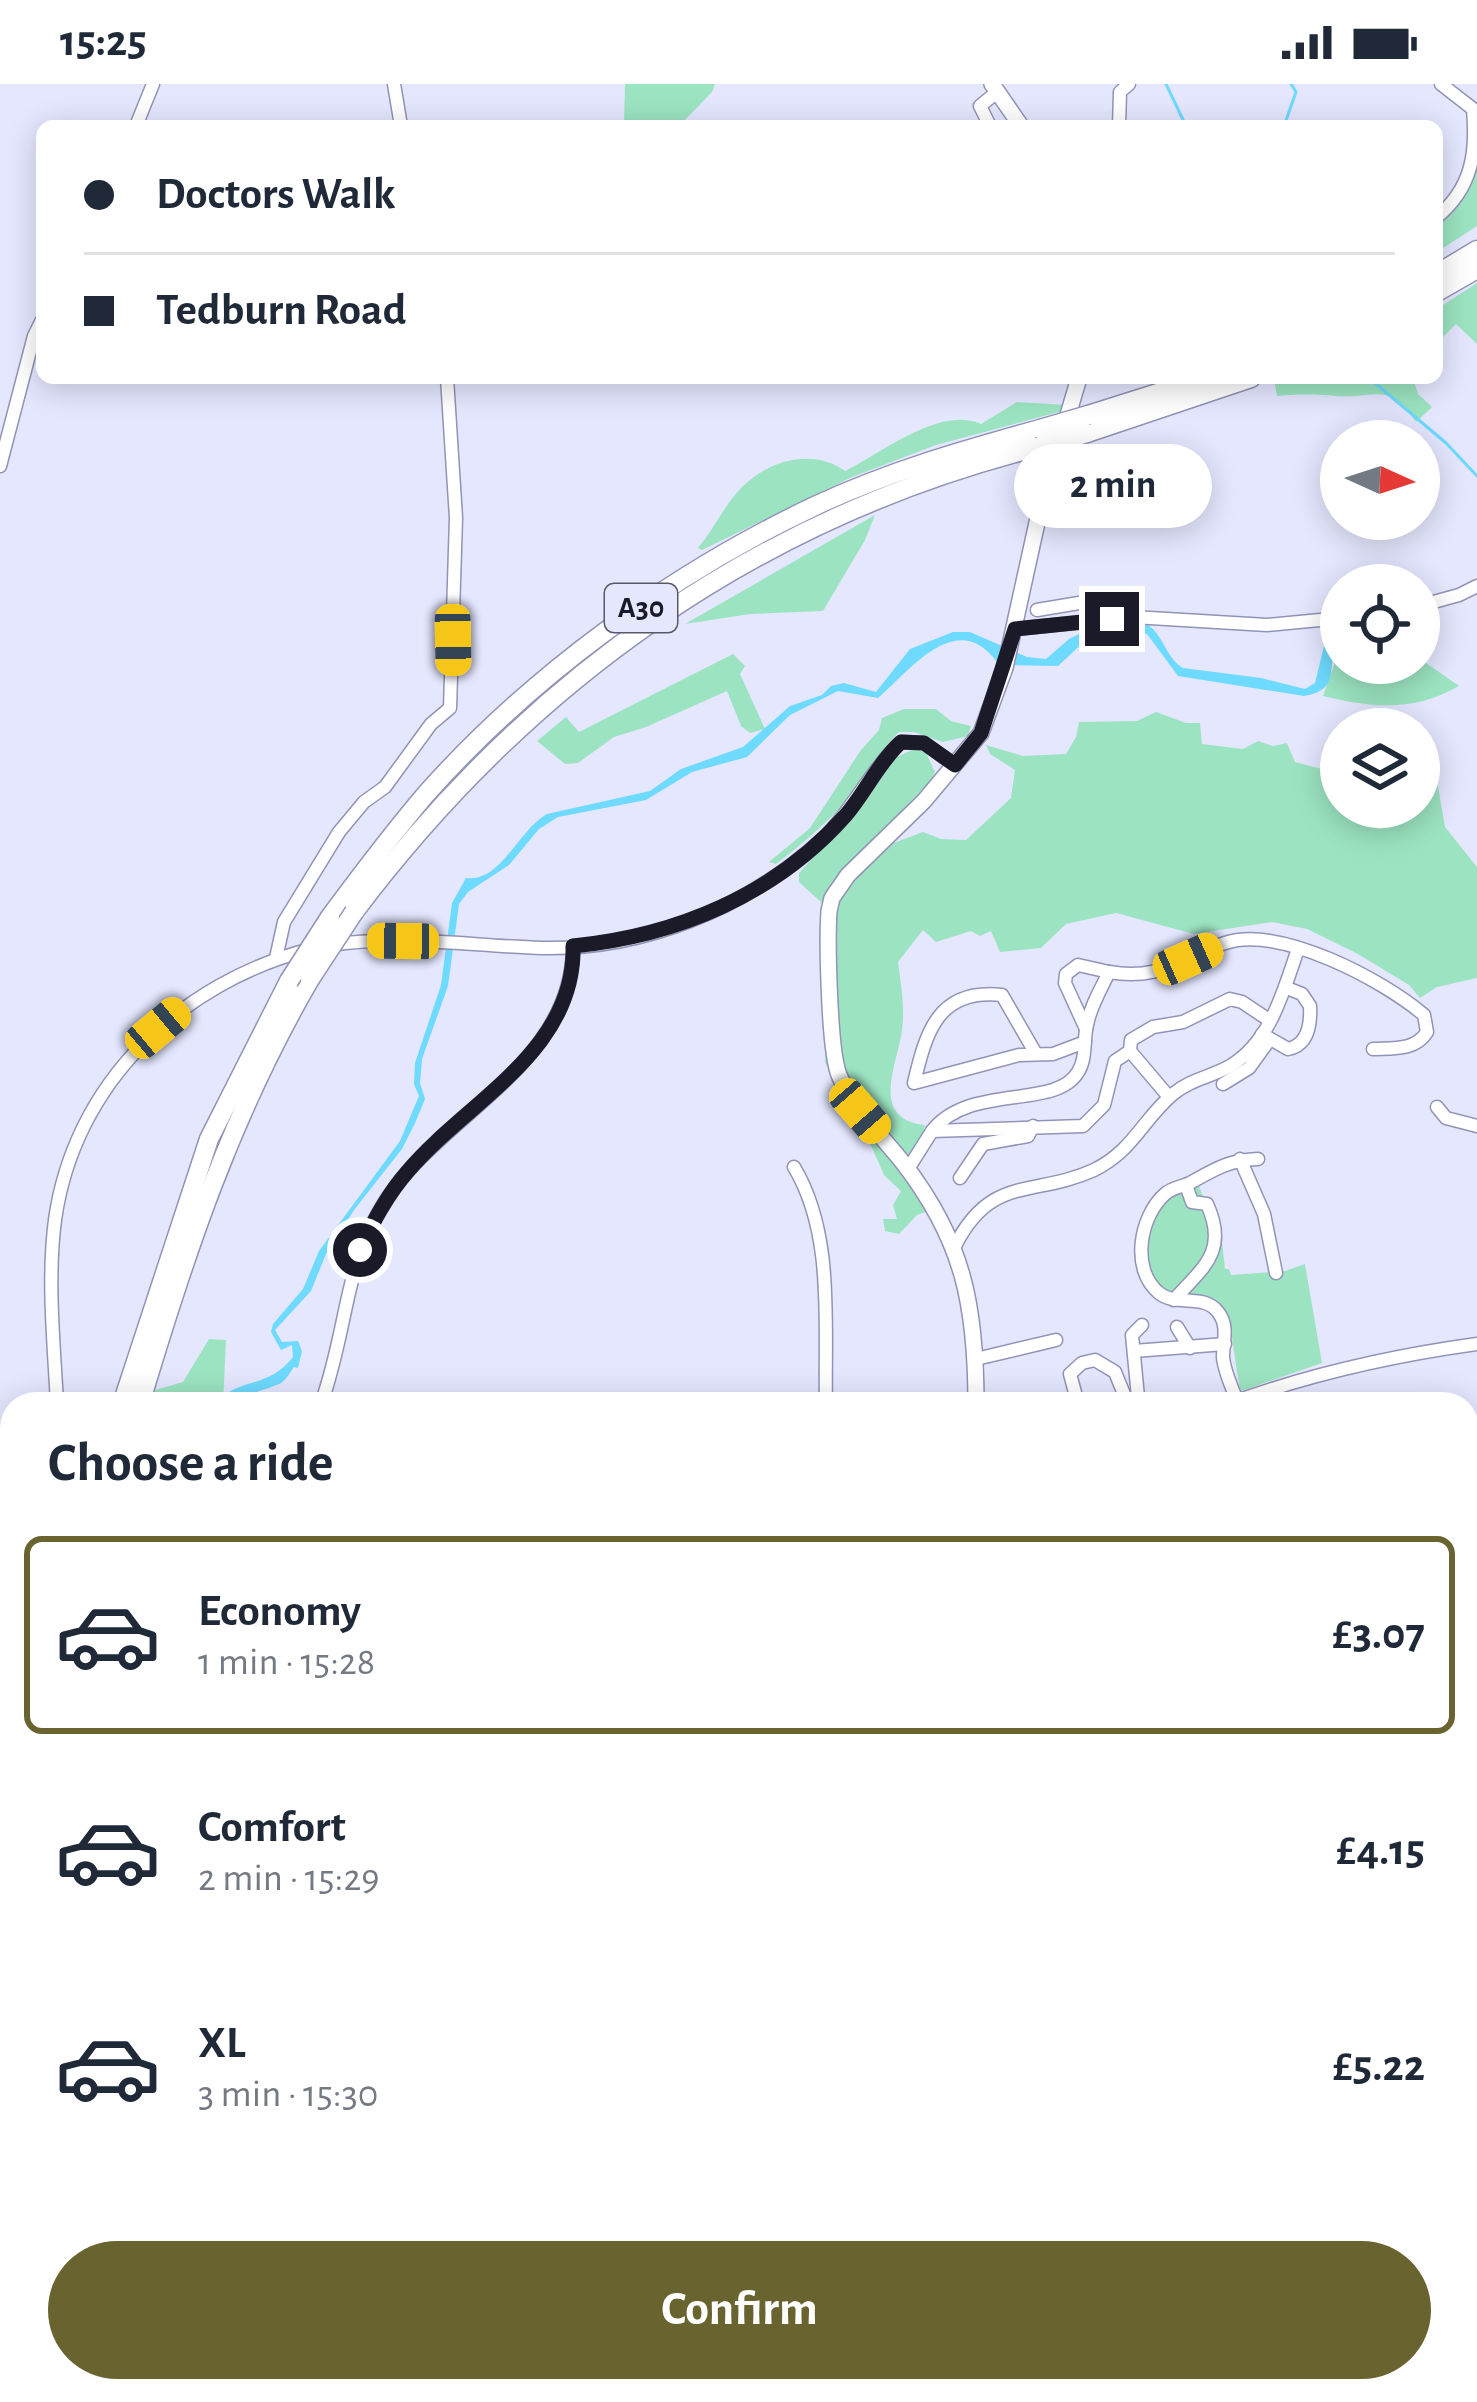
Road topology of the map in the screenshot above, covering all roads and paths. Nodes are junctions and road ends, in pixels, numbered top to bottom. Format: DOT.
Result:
graph roads {
  1 [pos="153,84"];
  2 [pos="394,84"];
  3 [pos="1129,84"];
  4 [pos="1441,84"];
  5 [pos="994,88"];
  6 [pos="138,120"];
  7 [pos="400,120"];
  8 [pos="986,120"];
  9 [pos="1017,120"];
  10 [pos="1119,120"];
  11 [pos="1443,210"];
  12 [pos="1477,250"];
  13 [pos="1477,269"];
  14 [pos="1443,270"];
  15 [pos="1443,289"];
  16 [pos="36,332"];
  17 [pos="447,384"];
  18 [pos="1077,384"];
  19 [pos="1190,384"];
  20 [pos="1230,384"];
  21 [pos="1087,424"];
  22 [pos="1039,438"];
  23 [pos="0,466"];
  24 [pos="1477,586"];
  25 [pos="1440,600"];
  26 [pos="1037,610"];
  27 [pos="1112,619"];
  28 [pos="1320,621"];
  29 [pos="1013,637"];
  30 [pos="955,765"];
  31 [pos="573,946"];
  32 [pos="1298,949"];
  33 [pos="276,958"];
  34 [pos="1109,972"];
  35 [pos="1287,988"];
  36 [pos="1267,1031"];
  37 [pos="1085,1036"];
  38 [pos="1373,1049"];
  39 [pos="1130,1051"];
  40 [pos="1036,1054"];
  41 [pos="1222,1084"];
  42 [pos="1168,1097"];
  43 [pos="1437,1107"];
  44 [pos="1033,1126"];
  45 [pos="1477,1126"];
  46 [pos="932,1131"];
  47 [pos="1240,1159"];
  48 [pos="1258,1159"];
  49 [pos="794,1167"];
  50 [pos="908,1169"];
  51 [pos="960,1178"];
  52 [pos="1186,1185"];
  53 [pos="955,1246"];
  54 [pos="1276,1273"];
  55 [pos="1174,1300"];
  56 [pos="1142,1325"];
  57 [pos="1177,1327"];
  58 [pos="1056,1340"];
  59 [pos="1225,1344"];
  60 [pos="1477,1344"];
  61 [pos="1190,1348"];
  62 [pos="1134,1351"];
  63 [pos="976,1359"];
  64 [pos="57,1392"];
  65 [pos="126,1392"];
  66 [pos="144,1392"];
  67 [pos="324,1392"];
  68 [pos="826,1392"];
  69 [pos="976,1392"];
  70 [pos="1075,1392"];
  71 [pos="1127,1392"];
  72 [pos="1133,1392"];
  73 [pos="1235,1392"];
  74 [pos="1262,1392"];
  1 -- 6 [label="street"];
  2 -- 7 [label="street"];
  3 -- 10 [label="street"];
  4 -- 11 [label="street"];
  5 -- 8 [label="street"];
  5 -- 9 [label="main road"];
  12 -- 14 [label="highway"];
  13 -- 15 [label="highway"];
  16 -- 23 [label="street"];
  17 -- 33 [label="street"];
  18 -- 29 [label="main road"];
  19 -- 21 [label="highway, A30"];
  20 -- 21 [label="highway, A30"];
  21 -- 22 [label="highway, A30, bridge"];
  22 -- 65 [label="highway, A30, bridge"];
  22 -- 66 [label="highway, A30, bridge"];
  24 -- 25 [label="street"];
  26 -- 27 [label="street"];
  27 -- 28 [label="street"];
  27 -- 29 [label="street"];
  29 -- 30 [label="main road"];
  30 -- 31 [label="street"];
  30 -- 50 [label="main road"];
  31 -- 33 [label="street"];
  31 -- 67 [label="street"];
  32 -- 34 [label="street"];
  32 -- 35 [label="street"];
  32 -- 38 [label="street"];
  33 -- 64 [label="street"];
  34 -- 37 [label="street"];
  34 -- 37 [label="street"];
  35 -- 36 [label="street"];
  35 -- 36 [label="street"];
  36 -- 39 [label="street"];
  36 -- 41 [label="street"];
  36 -- 42 [label="street"];
  37 -- 40 [label="street"];
  37 -- 46 [label="street"];
  39 -- 42 [label="street"];
  39 -- 44 [label="street"];
  40 -- 40 [label="street"];
  42 -- 53 [label="street"];
  43 -- 45 [label="street"];
  44 -- 46 [label="street"];
  44 -- 51 [label="street"];
  46 -- 50 [label="street"];
  47 -- 48 [label="street"];
  47 -- 52 [label="street"];
  47 -- 54 [label="street"];
  49 -- 68 [label="street"];
  50 -- 53 [label="main road"];
  52 -- 55 [label="street"];
  52 -- 55 [label="street"];
  53 -- 63 [label="main road"];
  55 -- 59 [label="street"];
  56 -- 62 [label="street"];
  57 -- 61 [label="street"];
  58 -- 63 [label="street"];
  59 -- 61 [label="street"];
  59 -- 73 [label="street"];
  60 -- 74 [label="street"];
  61 -- 62 [label="street"];
  62 -- 72 [label="street"];
  63 -- 69 [label="main road"];
  70 -- 71 [label="street"];
}
